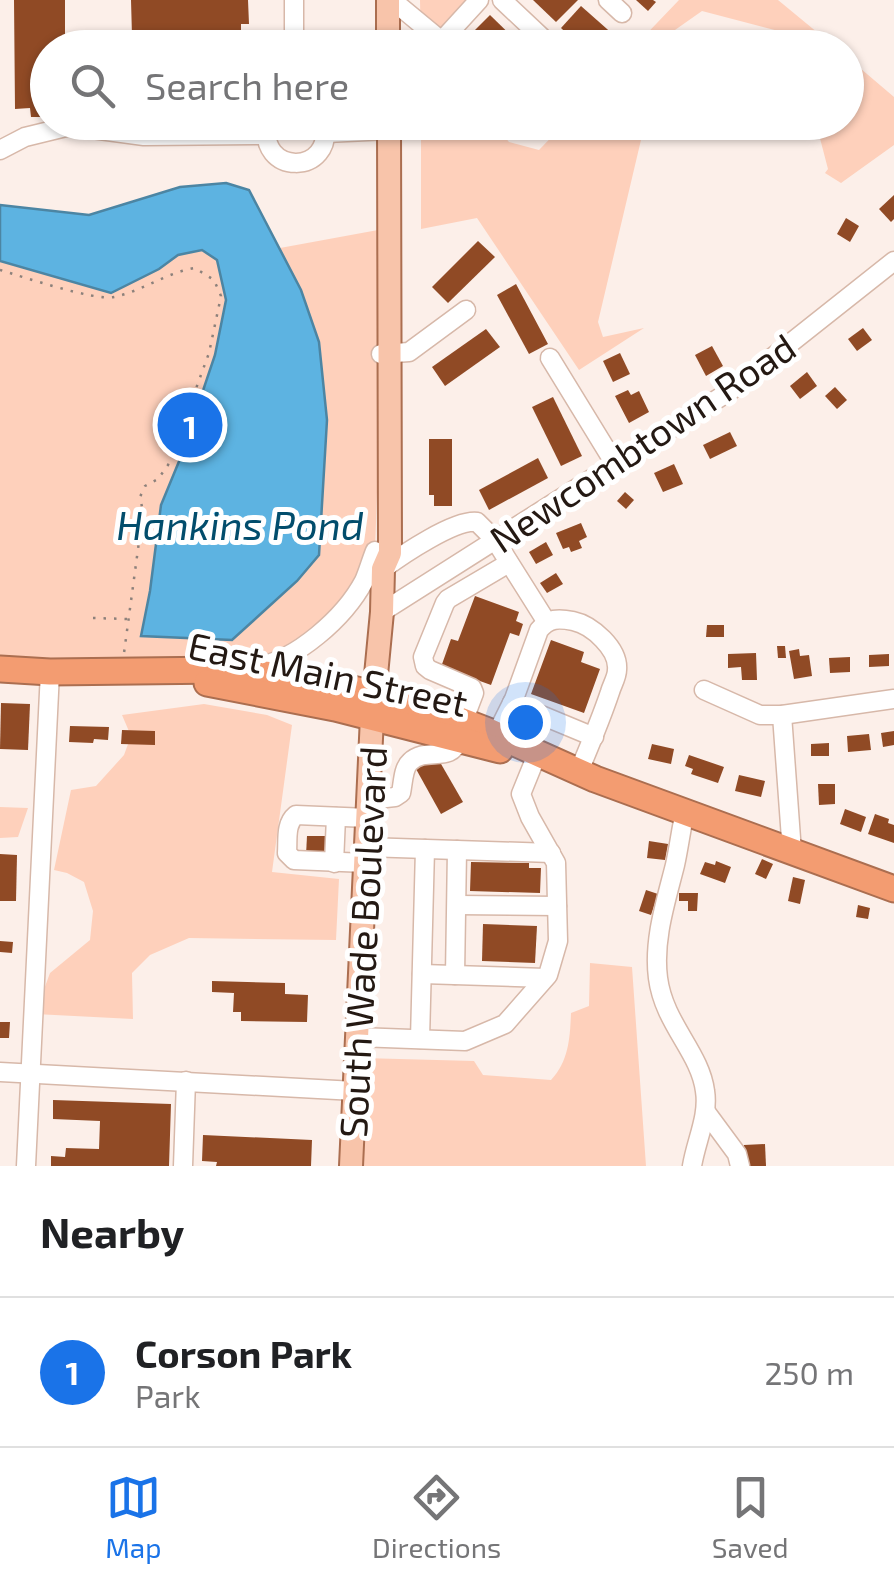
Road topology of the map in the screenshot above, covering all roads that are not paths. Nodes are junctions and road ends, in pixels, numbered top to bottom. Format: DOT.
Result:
graph roads {
  1 [pos="294,0"];
  2 [pos="378,0"];
  3 [pos="390,0"];
  4 [pos="480,0"];
  5 [pos="502,0"];
  6 [pos="294,30"];
  7 [pos="378,30"];
  8 [pos="389,30"];
  9 [pos="425,30"];
  10 [pos="455,30"];
  11 [pos="534,30"];
  12 [pos="30,135"];
  13 [pos="270,140"];
  14 [pos="322,140"];
  15 [pos="383,140"];
  16 [pos="0,150"];
  17 [pos="894,261"];
  18 [pos="466,310"];
  19 [pos="384,354"];
  20 [pos="550,358"];
  21 [pos="616,464"];
  22 [pos="494,540"];
  23 [pos="379,560"];
  24 [pos="509,562"];
  25 [pos="382,612"];
  26 [pos="546,621"];
  27 [pos="0,669"];
  28 [pos="223,670"];
  29 [pos="50,672"];
  30 [pos="133,672"];
  31 [pos="704,690"];
  32 [pos="894,699"];
  33 [pos="512,703"];
  34 [pos="373,705"];
  35 [pos="782,715"];
  36 [pos="461,731"];
  37 [pos="496,735"];
  38 [pos="594,737"];
  39 [pos="557,763"];
  40 [pos="368,809"];
  41 [pos="685,812"];
  42 [pos="336,817"];
  43 [pos="425,849"];
  44 [pos="458,850"];
  45 [pos="550,852"];
  46 [pos="792,852"];
  47 [pos="366,855"];
  48 [pos="334,862"];
  49 [pos="894,889"];
  50 [pos="456,905"];
  51 [pos="557,906"];
  52 [pos="422,974"];
  53 [pos="455,975"];
  54 [pos="545,978"];
  55 [pos="358,1036"];
  56 [pos="420,1039"];
  57 [pos="0,1072"];
  58 [pos="31,1074"];
  59 [pos="186,1081"];
  60 [pos="355,1091"];
  61 [pos="706,1112"];
  62 [pos="26,1166"];
  63 [pos="184,1166"];
  64 [pos="351,1166"];
  65 [pos="692,1166"];
  66 [pos="740,1166"];
  1 -- 6 [label="street"];
  2 -- 7 [label="main road"];
  3 -- 8 [label="main road"];
  3 -- 9 [label="street"];
  4 -- 10 [label="street"];
  5 -- 11 [label="street"];
  12 -- 16 [label="street"];
  13 -- 14 [label="street"];
  15 -- 19 [label="main road, South Wade Boulevard"];
  17 -- 21 [label="street, Newcombtown Road"];
  18 -- 19 [label="street"];
  19 -- 23 [label="main road, South Wade Boulevard"];
  20 -- 21 [label="street"];
  21 -- 22 [label="street, Newcombtown Road"];
  22 -- 23 [label="street"];
  22 -- 24 [label="street"];
  22 -- 25 [label="street, Newcombtown Road"];
  23 -- 25 [label="main road, South Wade Boulevard"];
  23 -- 28 [label="street"];
  24 -- 26 [label="street"];
  24 -- 36 [label="street"];
  25 -- 34 [label="main road, South Wade Boulevard"];
  26 -- 33 [label="street"];
  26 -- 38 [label="street"];
  27 -- 29 [label="highway, East Main Street"];
  28 -- 30 [label="highway, East Main Street"];
  28 -- 34 [label="highway, East Main Street"];
  29 -- 30 [label="highway, East Main Street"];
  29 -- 58 [label="street"];
  30 -- 34 [label="highway, East Main Street"];
  31 -- 35 [label="street"];
  32 -- 35 [label="street"];
  33 -- 37 [label="street"];
  33 -- 38 [label="street"];
  34 -- 36 [label="highway, East Main Street"];
  34 -- 40 [label="main road, South Wade Boulevard"];
  35 -- 46 [label="street"];
  36 -- 37 [label="highway, East Main Street"];
  36 -- 39 [label="highway, East Main Street"];
  36 -- 40 [label="street"];
  37 -- 39 [label="highway, East Main Street"];
  38 -- 39 [label="street"];
  39 -- 41 [label="highway, East Main Street"];
  39 -- 45 [label="street"];
  40 -- 42 [label="street"];
  40 -- 47 [label="main road, South Wade Boulevard"];
  41 -- 46 [label="highway, East Main Street"];
  41 -- 61 [label="street"];
  42 -- 48 [label="street"];
  42 -- 48 [label="street"];
  43 -- 44 [label="street"];
  43 -- 47 [label="street"];
  43 -- 52 [label="street"];
  44 -- 45 [label="street"];
  44 -- 50 [label="street"];
  45 -- 51 [label="street"];
  46 -- 49 [label="highway, East Main Street"];
  47 -- 48 [label="street"];
  47 -- 55 [label="main road, South Wade Boulevard"];
  50 -- 51 [label="street"];
  50 -- 53 [label="street"];
  51 -- 54 [label="street"];
  52 -- 53 [label="street"];
  52 -- 56 [label="street"];
  53 -- 54 [label="street"];
  54 -- 56 [label="street"];
  55 -- 56 [label="street"];
  55 -- 60 [label="main road, South Wade Boulevard"];
  57 -- 58 [label="street"];
  58 -- 59 [label="street"];
  58 -- 62 [label="street"];
  59 -- 60 [label="street"];
  59 -- 63 [label="street"];
  60 -- 64 [label="main road, South Wade Boulevard"];
  61 -- 65 [label="street"];
  61 -- 66 [label="street"];
}
